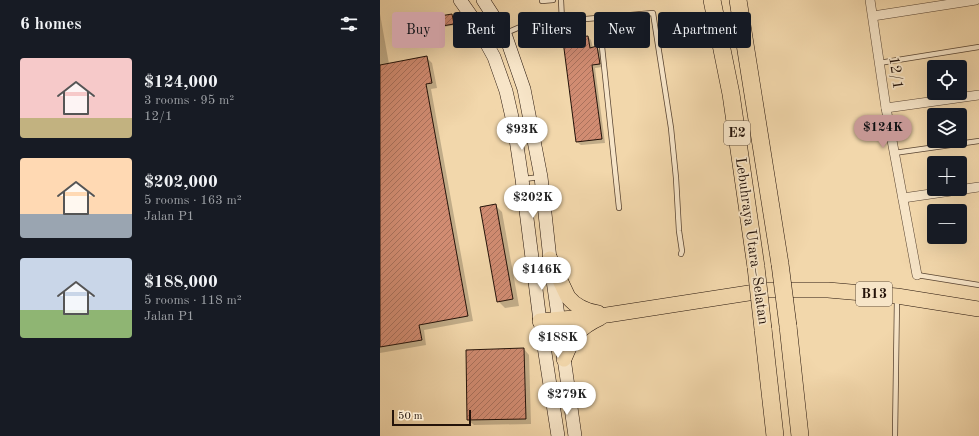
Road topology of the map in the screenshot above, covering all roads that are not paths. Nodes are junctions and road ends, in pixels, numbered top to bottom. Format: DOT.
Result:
graph roads {
  1 [pos="460,0"];
  2 [pos="483,0"];
  3 [pos="553,0"];
  4 [pos="561,0"];
  5 [pos="712,0"];
  6 [pos="738,0"];
  7 [pos="870,0"];
  8 [pos="976,0"];
  9 [pos="542,1"];
  10 [pos="491,12"];
  11 [pos="562,12"];
  12 [pos="650,13"];
  13 [pos="873,16"];
  14 [pos="979,47"];
  15 [pos="510,48"];
  16 [pos="602,48"];
  17 [pos="879,63"];
  18 [pos="979,95"];
  19 [pos="886,108"];
  20 [pos="979,141"];
  21 [pos="894,154"];
  22 [pos="540,177"];
  23 [pos="522,179"];
  24 [pos="979,187"];
  25 [pos="903,198"];
  26 [pos="619,208"];
  27 [pos="681,254"];
  28 [pos="550,259"];
  29 [pos="917,276"];
  30 [pos="979,285"];
  31 [pos="897,296"];
  32 [pos="979,309"];
  33 [pos="607,315"];
  34 [pos="559,320"];
  35 [pos="540,321"];
  36 [pos="564,359"];
  37 [pos="558,436"];
  38 [pos="575,436"];
  39 [pos="775,436"];
  40 [pos="800,436"];
  41 [pos="895,436"];
  1 -- 23 [label="main road"];
  2 -- 10 [label="main road"];
  3 -- 9 [label="lane"];
  4 -- 11 [label="lane"];
  5 -- 39 [label="highway, Lebuhraya Utara–Selatan / E2, bridge"];
  6 -- 40 [label="highway, Lebuhraya Utara–Selatan / E2, bridge"];
  7 -- 13 [label="street, 12/1"];
  8 -- 13 [label="street"];
  12 -- 27 [label="lane"];
  13 -- 17 [label="street, 12/1"];
  14 -- 17 [label="lane"];
  15 -- 22 [label="main road"];
  16 -- 26 [label="lane"];
  17 -- 19 [label="street, 12/1"];
  18 -- 19 [label="street"];
  19 -- 21 [label="street, 12/1"];
  20 -- 21 [label="lane"];
  21 -- 25 [label="street, 12/1"];
  22 -- 23 [label="lane"];
  22 -- 28 [label="main road"];
  23 -- 35 [label="main road"];
  24 -- 25 [label="street"];
  25 -- 29 [label="street, 12/1"];
  28 -- 33 [label="main road"];
  28 -- 34 [label="main road"];
  29 -- 30 [label="lane"];
  31 -- 32 [label="main road, B13"];
  31 -- 33 [label="main road, B13"];
  31 -- 41 [label="lane"];
  33 -- 34 [label="main road, B13"];
  33 -- 36 [label="main road"];
  34 -- 35 [label="main road, B13"];
  34 -- 36 [label="main road"];
  35 -- 37 [label="main road"];
  36 -- 38 [label="main road"];
}
